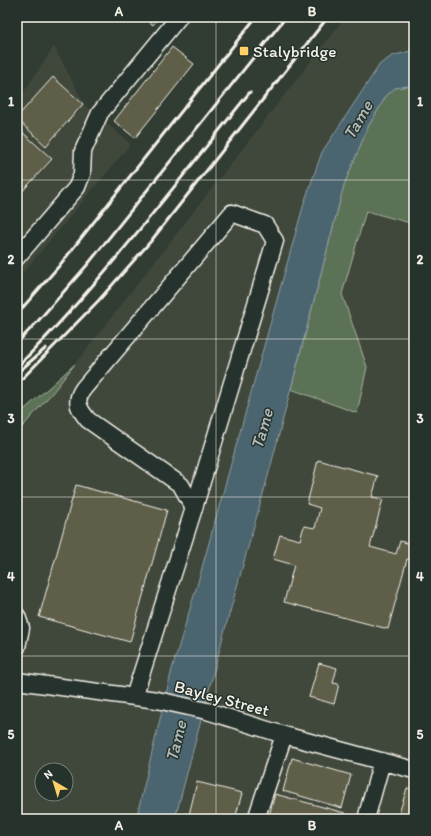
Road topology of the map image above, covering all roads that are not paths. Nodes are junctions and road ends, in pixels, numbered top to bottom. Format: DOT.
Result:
graph roads {
  1 [pos="179,17"];
  2 [pos="17,257"];
  3 [pos="194,508"];
  4 [pos="17,616"];
  5 [pos="17,647"];
  6 [pos="17,681"];
  7 [pos="134,697"];
  8 [pos="284,734"];
  9 [pos="382,761"];
  10 [pos="414,770"];
  11 [pos="256,819"];
  12 [pos="366,819"];
  1 -- 2 [label="street"];
  3 -- 3 [label="street"];
  3 -- 7 [label="street"];
  4 -- 5 [label="street"];
  6 -- 7 [label="street, Bayley Street"];
  7 -- 8 [label="street, Bayley Street"];
  8 -- 9 [label="street, Bayley Street"];
  8 -- 11 [label="street"];
  9 -- 10 [label="street, Bayley Street"];
  9 -- 12 [label="street"];
}
